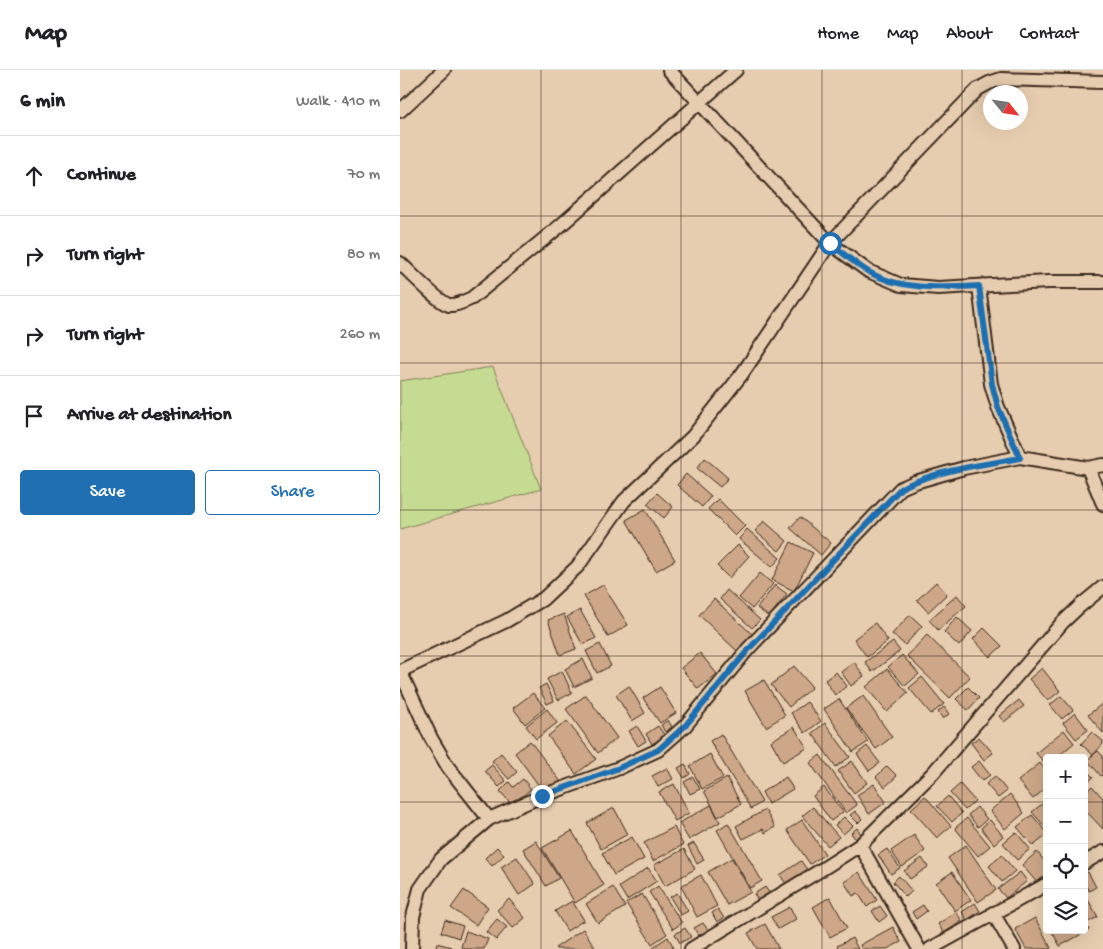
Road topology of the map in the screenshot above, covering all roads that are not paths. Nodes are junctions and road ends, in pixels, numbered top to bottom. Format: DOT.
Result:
graph roads {
  1 [pos="444,70"];
  2 [pos="669,70"];
  3 [pos="736,70"];
  4 [pos="1103,82"];
  5 [pos="699,102"];
  6 [pos="400,111"];
  7 [pos="830,243"];
  8 [pos="400,263"];
  9 [pos="1103,282"];
  10 [pos="979,286"];
  11 [pos="1020,458"];
  12 [pos="1103,465"];
  13 [pos="1088,468"];
  14 [pos="1103,504"];
  15 [pos="1103,587"];
  16 [pos="400,671"];
  17 [pos="489,819"];
  18 [pos="860,845"];
  19 [pos="1103,852"];
  20 [pos="1088,860"];
  21 [pos="1043,886"];
  22 [pos="993,913"];
  23 [pos="412,949"];
  24 [pos="691,949"];
  25 [pos="919,949"];
  26 [pos="930,949"];
  27 [pos="1014,949"];
  1 -- 6 [label="street"];
  2 -- 5 [label="street"];
  3 -- 5 [label="street"];
  4 -- 7 [label="street"];
  5 -- 7 [label="street"];
  5 -- 8 [label="street"];
  7 -- 10 [label="street"];
  7 -- 16 [label="street"];
  9 -- 10 [label="street"];
  10 -- 11 [label="street"];
  11 -- 13 [label="street"];
  11 -- 17 [label="street"];
  12 -- 13 [label="street"];
  13 -- 14 [label="street"];
  15 -- 18 [label="street"];
  16 -- 17 [label="street"];
  17 -- 23 [label="street"];
  18 -- 24 [label="street"];
  18 -- 25 [label="street"];
  19 -- 20 [label="street"];
  21 -- 22 [label="street"];
  22 -- 26 [label="street"];
  22 -- 27 [label="street"];
}
